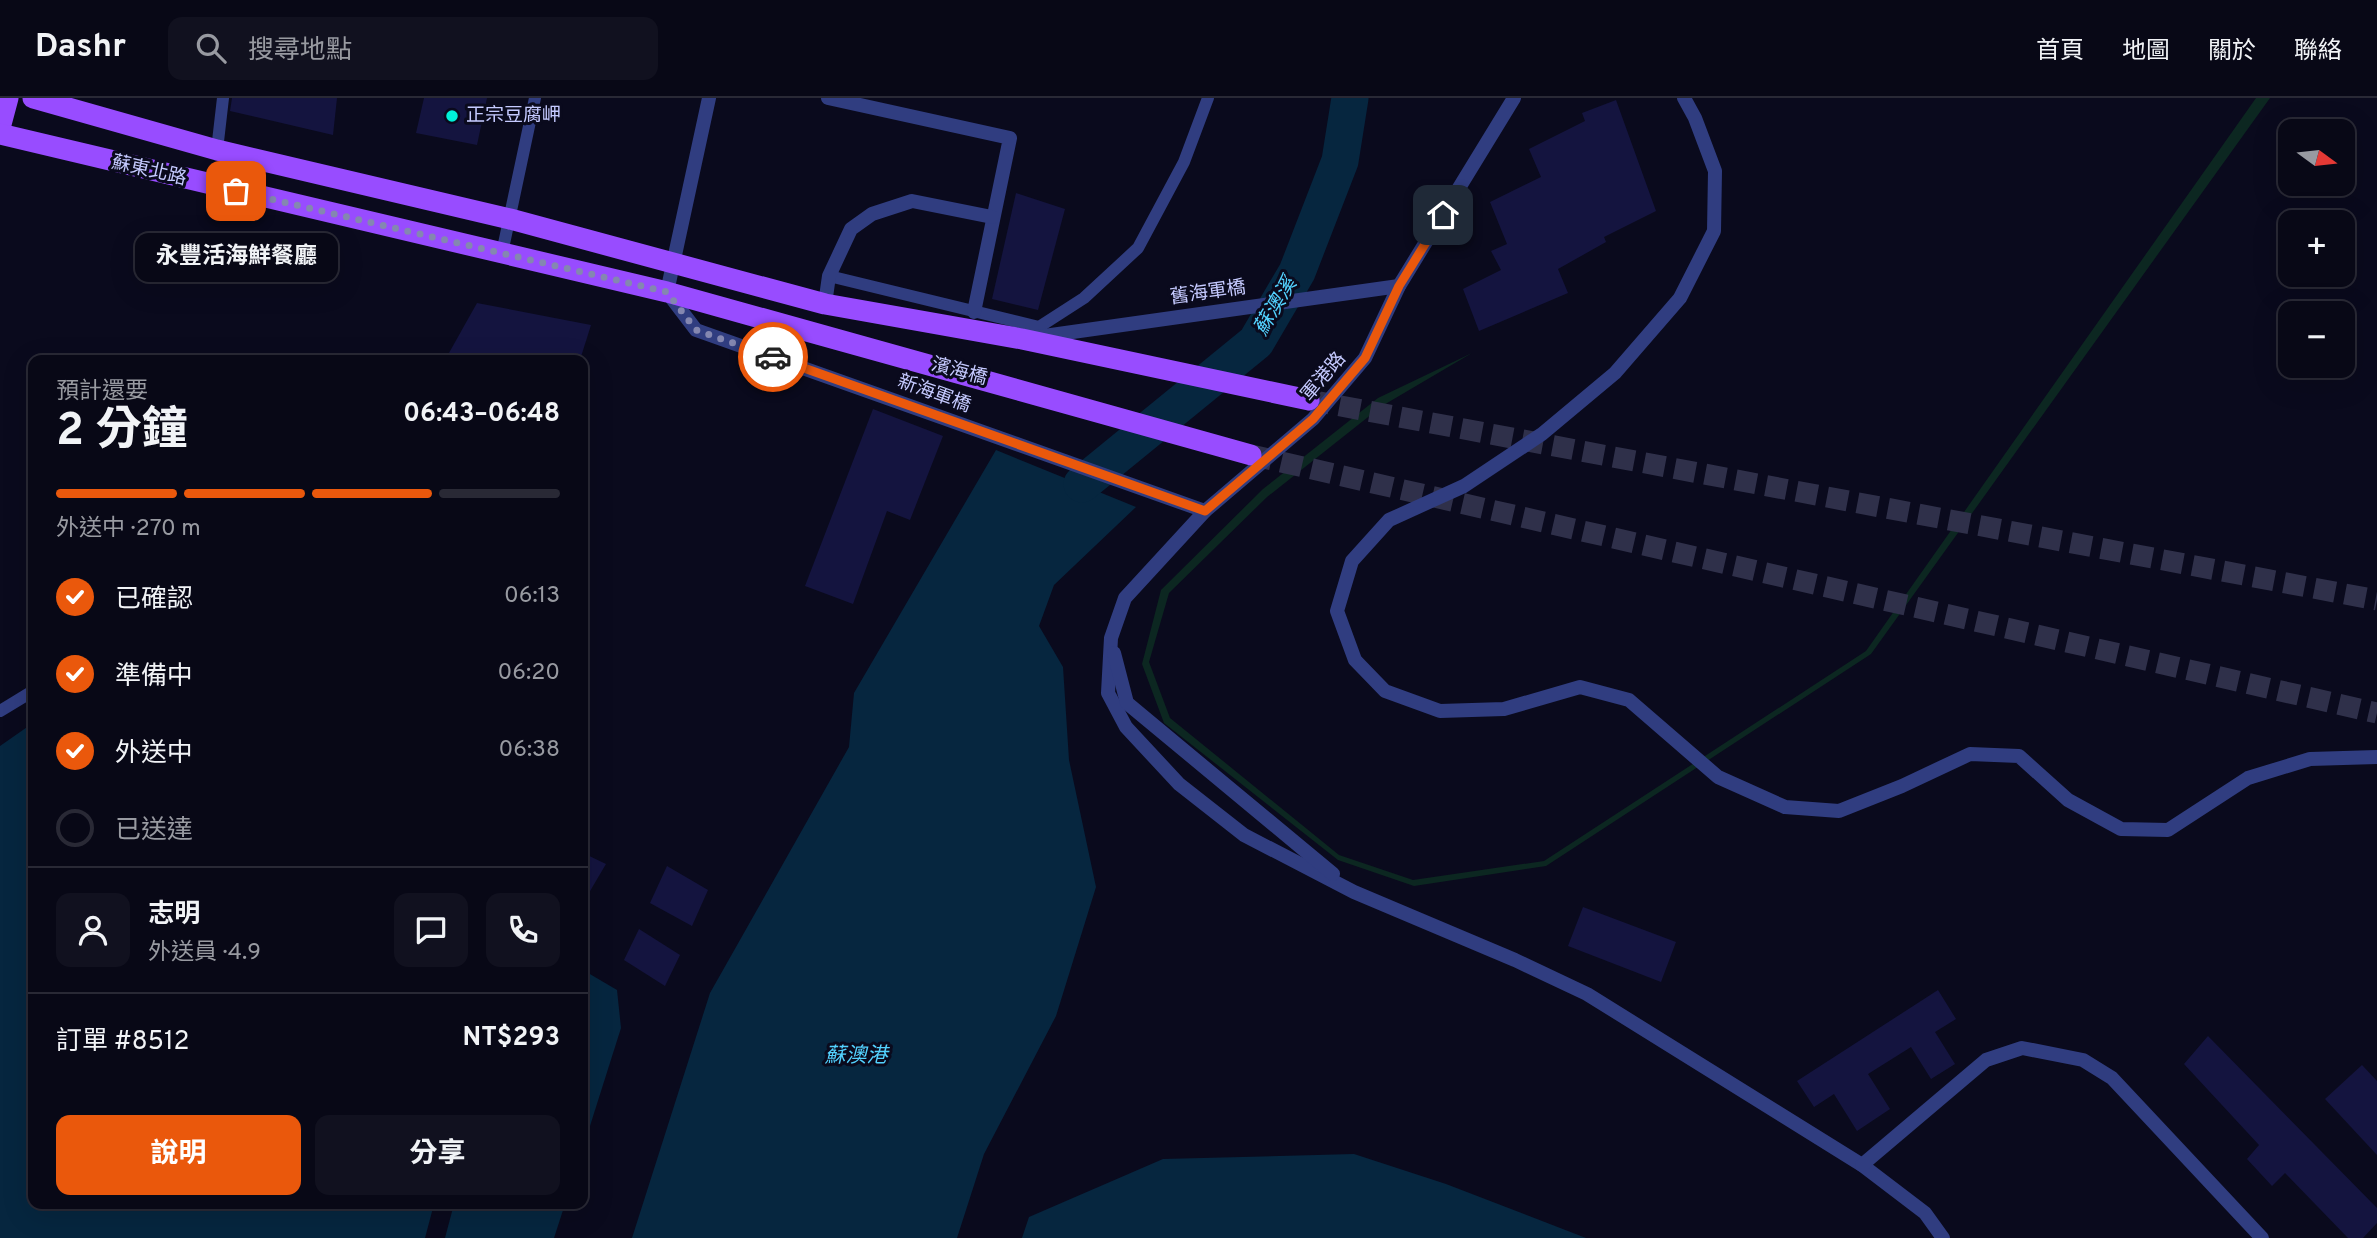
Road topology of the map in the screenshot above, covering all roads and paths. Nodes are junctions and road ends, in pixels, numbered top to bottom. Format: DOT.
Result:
graph roads {
  1 [pos="8,98"];
  2 [pos="33,98"];
  3 [pos="223,98"];
  4 [pos="535,98"];
  5 [pos="709,98"];
  6 [pos="828,98"];
  7 [pos="1208,98"];
  8 [pos="1514,98"];
  9 [pos="1684,98"];
  10 [pos="0,128"];
  11 [pos="0,135"];
  12 [pos="217,150"];
  13 [pos="992,217"];
  14 [pos="510,219"];
  15 [pos="502,253"];
  16 [pos="674,263"];
  17 [pos="829,276"];
  18 [pos="1399,286"];
  19 [pos="667,292"];
  20 [pos="825,304"];
  21 [pos="974,312"];
  22 [pos="1022,340"];
  23 [pos="1309,400"];
  24 [pos="1251,455"];
  25 [pos="1205,511"];
  26 [pos="1111,638"];
  27 [pos="28,694"];
  28 [pos="0,710"];
  29 [pos="2377,757"];
  30 [pos="1354,892"];
  31 [pos="1862,1165"];
  32 [pos="1943,1238"];
  33 [pos="2262,1238"];
  1 -- 10 [label="main road"];
  2 -- 12 [label="main road, 蘇東北路"];
  3 -- 12 [label="lane"];
  4 -- 14 [label="lane"];
  5 -- 16 [label="street"];
  6 -- 13 [label="street"];
  7 -- 21 [label="lane"];
  8 -- 18 [label="street, 軍港路"];
  9 -- 29 [label="street"];
  11 -- 15 [label="main road, 蘇東北路"];
  12 -- 14 [label="main road, 蘇東北路"];
  13 -- 17 [label="street"];
  13 -- 21 [label="street"];
  14 -- 15 [label="lane"];
  14 -- 16 [label="main road, 蘇東北路"];
  15 -- 19 [label="main road, 蘇東北路"];
  16 -- 19 [label="street"];
  16 -- 20 [label="main road, 蘇東北路"];
  17 -- 20 [label="street"];
  17 -- 21 [label="lane"];
  18 -- 22 [label="street, 舊海軍橋"];
  18 -- 25 [label="street, 軍港路"];
  19 -- 24 [label="main road, 濱海橋"];
  19 -- 25 [label="street, 新海軍橋"];
  20 -- 22 [label="main road, 蘇東北路"];
  22 -- 23 [label="main road, 蘇東北路"];
  25 -- 26 [label="street, 軍港路"];
  26 -- 30 [label="street"];
  26 -- 30 [label="street, 軍港路"];
  27 -- 28 [label="lane"];
  30 -- 31 [label="street"];
  31 -- 32 [label="street"];
  31 -- 33 [label="street"];
}
